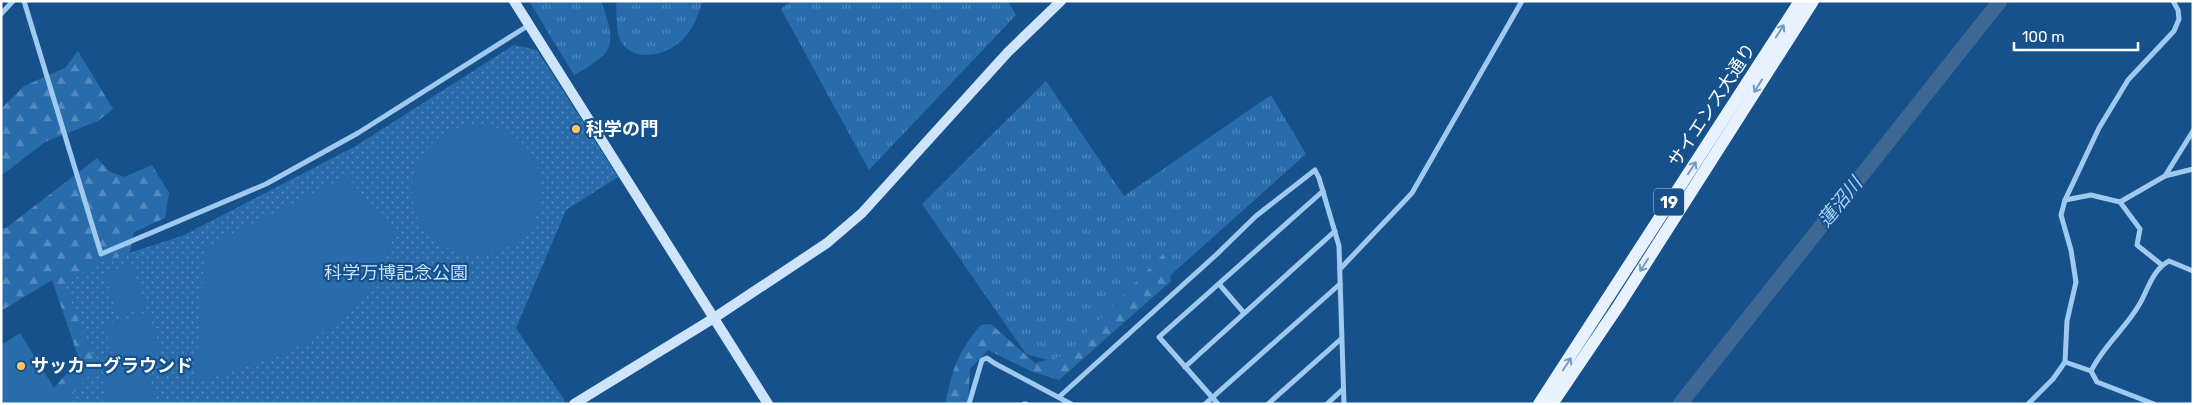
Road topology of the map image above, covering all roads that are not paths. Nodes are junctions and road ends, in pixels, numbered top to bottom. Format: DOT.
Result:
graph roads {
  1 [pos="13,1"];
  2 [pos="24,1"];
  3 [pos="514,1"];
  4 [pos="1061,1"];
  5 [pos="1522,1"];
  6 [pos="1800,1"];
  7 [pos="1812,1"];
  8 [pos="2173,1"];
  9 [pos="1,14"];
  10 [pos="529,25"];
  11 [pos="2193,131"];
  12 [pos="2193,169"];
  13 [pos="2165,176"];
  14 [pos="1323,191"];
  15 [pos="2065,200"];
  16 [pos="2120,202"];
  17 [pos="1335,231"];
  18 [pos="2162,265"];
  19 [pos="1340,269"];
  20 [pos="2193,271"];
  21 [pos="1219,284"];
  22 [pos="1340,284"];
  23 [pos="1244,313"];
  24 [pos="714,318"];
  25 [pos="1341,339"];
  26 [pos="2065,362"];
  27 [pos="1185,366"];
  28 [pos="2091,371"];
  29 [pos="1343,389"];
  30 [pos="1212,397"];
  31 [pos="1059,398"];
  32 [pos="574,404"];
  33 [pos="768,404"];
  34 [pos="969,404"];
  35 [pos="1071,404"];
  36 [pos="1205,404"];
  37 [pos="1218,404"];
  38 [pos="1268,404"];
  39 [pos="1327,404"];
  40 [pos="1344,404"];
  41 [pos="1539,404"];
  42 [pos="1552,404"];
  43 [pos="2028,404"];
  44 [pos="2154,404"];
  1 -- 9 [label="street"];
  2 -- 10 [label="street"];
  3 -- 10 [label="street"];
  4 -- 24 [label="street"];
  5 -- 19 [label="street"];
  41 -- 6 [label="main road, サイエンス大通り / 19, one-way"];
  7 -- 42 [label="main road, サイエンス大通り / 19, one-way"];
  8 -- 15 [label="street"];
  10 -- 24 [label="street"];
  11 -- 13 [label="street"];
  12 -- 13 [label="street"];
  13 -- 16 [label="street"];
  14 -- 17 [label="street"];
  14 -- 21 [label="street"];
  14 -- 31 [label="street"];
  15 -- 16 [label="street"];
  15 -- 26 [label="street"];
  16 -- 18 [label="street"];
  17 -- 19 [label="street"];
  17 -- 23 [label="street"];
  18 -- 20 [label="street"];
  18 -- 28 [label="street"];
  19 -- 22 [label="street"];
  21 -- 23 [label="street"];
  21 -- 27 [label="street"];
  22 -- 25 [label="street"];
  22 -- 30 [label="street"];
  23 -- 27 [label="street"];
  24 -- 32 [label="street"];
  24 -- 33 [label="street"];
  25 -- 29 [label="street"];
  25 -- 38 [label="street"];
  26 -- 28 [label="street"];
  26 -- 43 [label="street"];
  27 -- 30 [label="street"];
  28 -- 44 [label="street"];
  29 -- 39 [label="street"];
  29 -- 40 [label="street"];
  30 -- 36 [label="street"];
  30 -- 37 [label="street"];
  31 -- 34 [label="street"];
  31 -- 35 [label="street"];
}
